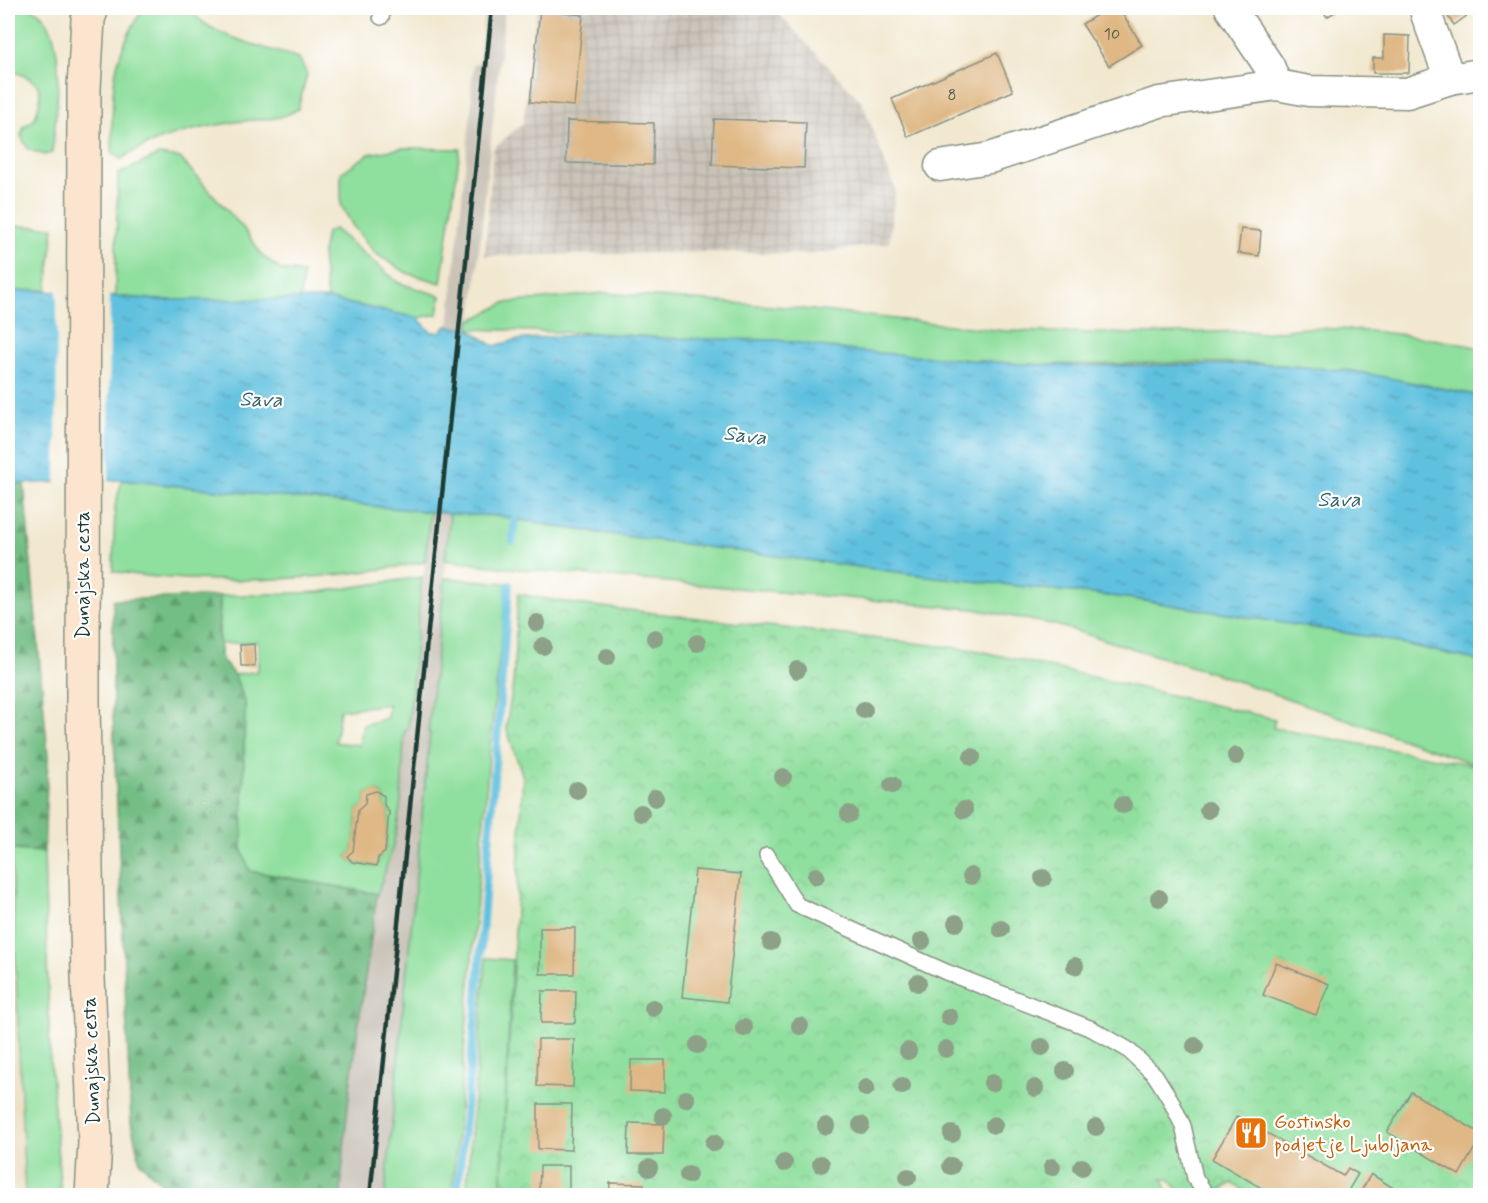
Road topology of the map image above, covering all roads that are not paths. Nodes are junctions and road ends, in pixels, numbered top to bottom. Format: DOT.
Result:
graph roads {
  1 [pos="92,8"];
  2 [pos="1230,8"];
  3 [pos="1427,8"];
  4 [pos="1480,74"];
  5 [pos="1450,79"];
  6 [pos="1277,85"];
  7 [pos="940,166"];
  8 [pos="767,856"];
  9 [pos="95,1142"];
  10 [pos="92,1196"];
  11 [pos="112,1196"];
  12 [pos="1207,1196"];
  1 -- 9 [label="main road, Dunajska cesta"];
  2 -- 6 [label="street"];
  3 -- 5 [label="street"];
  4 -- 5 [label="street"];
  5 -- 6 [label="street"];
  6 -- 7 [label="street"];
  8 -- 12 [label="lane"];
  9 -- 10 [label="main road, Dunajska cesta"];
  9 -- 11 [label="main road, Dunajska cesta"];
}
